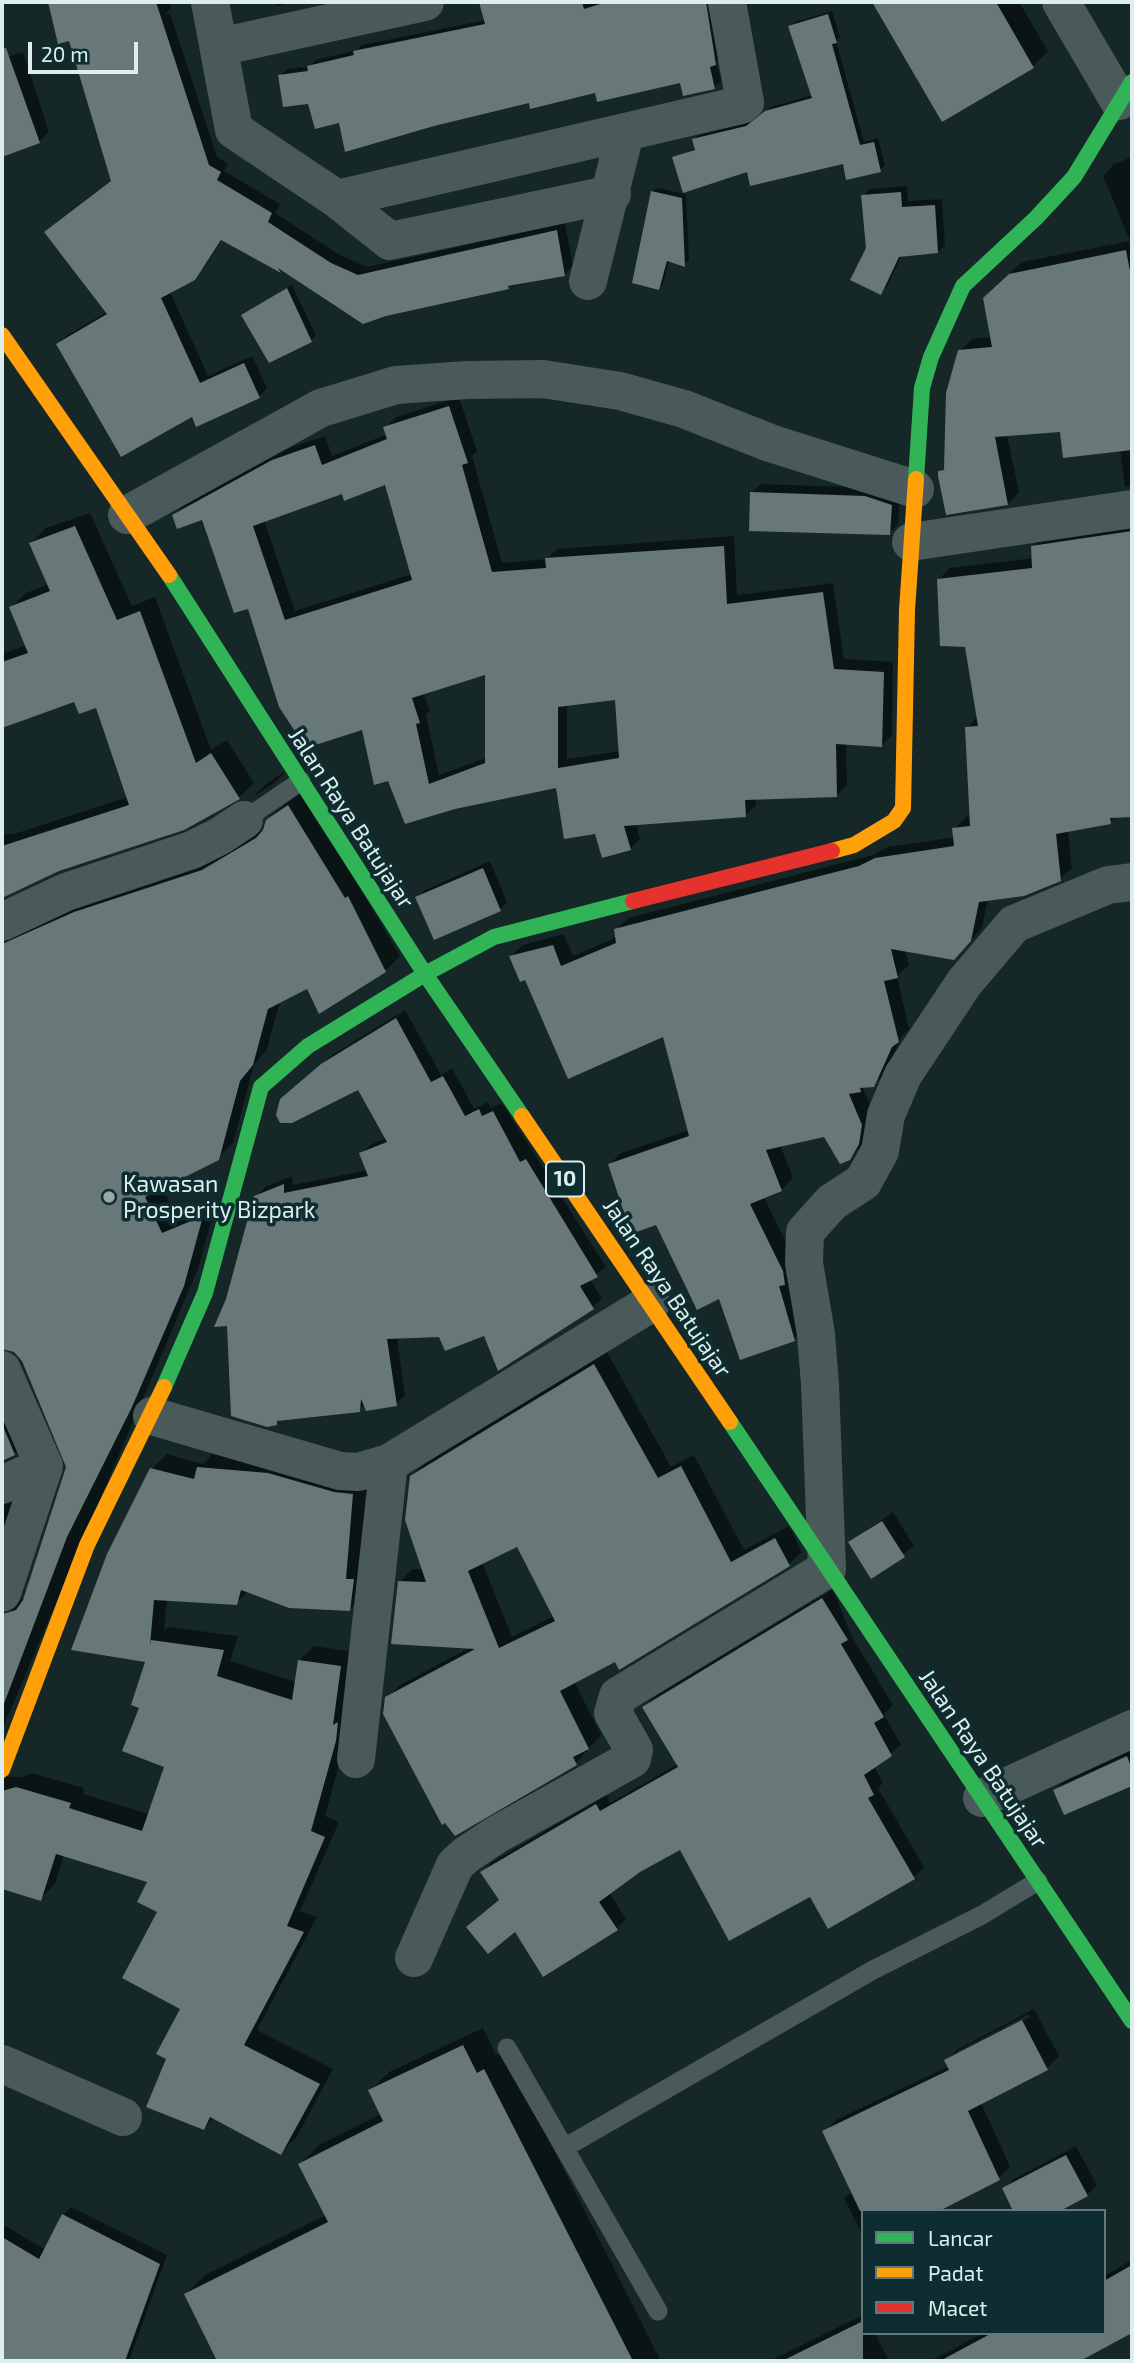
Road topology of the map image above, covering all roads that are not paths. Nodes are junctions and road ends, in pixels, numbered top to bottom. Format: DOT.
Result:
graph roads {
  1 [pos="210,2"];
  2 [pos="425,2"];
  3 [pos="727,2"];
  4 [pos="1061,2"];
  5 [pos="219,47"];
  6 [pos="1126,92"];
  7 [pos="625,133"];
  8 [pos="612,194"];
  9 [pos="337,199"];
  10 [pos="588,281"];
  11 [pos="2,335"];
  12 [pos="915,489"];
  13 [pos="1132,509"];
  14 [pos="127,514"];
  15 [pos="911,542"];
  16 [pos="301,781"];
  17 [pos="244,820"];
  18 [pos="1132,882"];
  19 [pos="2,922"];
  20 [pos="425,974"];
  21 [pos="651,1303"];
  22 [pos="2,1370"];
  23 [pos="152,1416"];
  24 [pos="389,1464"];
  25 [pos="44,1466"];
  26 [pos="2,1485"];
  27 [pos="827,1569"];
  28 [pos="2,1593"];
  29 [pos="1132,1729"];
  30 [pos="356,1759"];
  31 [pos="2,1770"];
  32 [pos="982,1798"];
  33 [pos="1038,1881"];
  34 [pos="414,1958"];
  35 [pos="1132,2021"];
  36 [pos="507,2048"];
  37 [pos="2,2064"];
  38 [pos="123,2116"];
  39 [pos="564,2148"];
  40 [pos="658,2311"];
  1 -- 5 [label="street"];
  2 -- 5 [label="street"];
  3 -- 7 [label="street"];
  4 -- 6 [label="street"];
  5 -- 9 [label="street"];
  6 -- 12 [label="main road"];
  7 -- 8 [label="street"];
  7 -- 9 [label="street"];
  8 -- 9 [label="street"];
  8 -- 10 [label="street"];
  11 -- 14 [label="main road, Jalan Raya Batujajar / 10"];
  12 -- 14 [label="street"];
  12 -- 15 [label="main road"];
  13 -- 15 [label="street"];
  14 -- 16 [label="main road, Jalan Raya Batujajar / 10"];
  15 -- 20 [label="main road"];
  16 -- 17 [label="lane"];
  16 -- 20 [label="main road, Jalan Raya Batujajar / 10"];
  17 -- 19 [label="street"];
  18 -- 27 [label="street"];
  20 -- 21 [label="main road, Jalan Raya Batujajar / 10"];
  20 -- 23 [label="main road"];
  21 -- 24 [label="street"];
  21 -- 27 [label="main road, Jalan Raya Batujajar / 10"];
  22 -- 25 [label="street"];
  23 -- 24 [label="street"];
  23 -- 31 [label="main road"];
  24 -- 30 [label="street"];
  25 -- 26 [label="street"];
  25 -- 28 [label="street"];
  27 -- 32 [label="main road, Jalan Raya Batujajar / 10"];
  27 -- 34 [label="street"];
  29 -- 32 [label="street"];
  32 -- 33 [label="main road, Jalan Raya Batujajar / 10"];
  33 -- 35 [label="main road, Jalan Raya Batujajar / 10"];
  33 -- 39 [label="lane"];
  36 -- 39 [label="lane"];
  37 -- 38 [label="street"];
  39 -- 40 [label="lane"];
}
